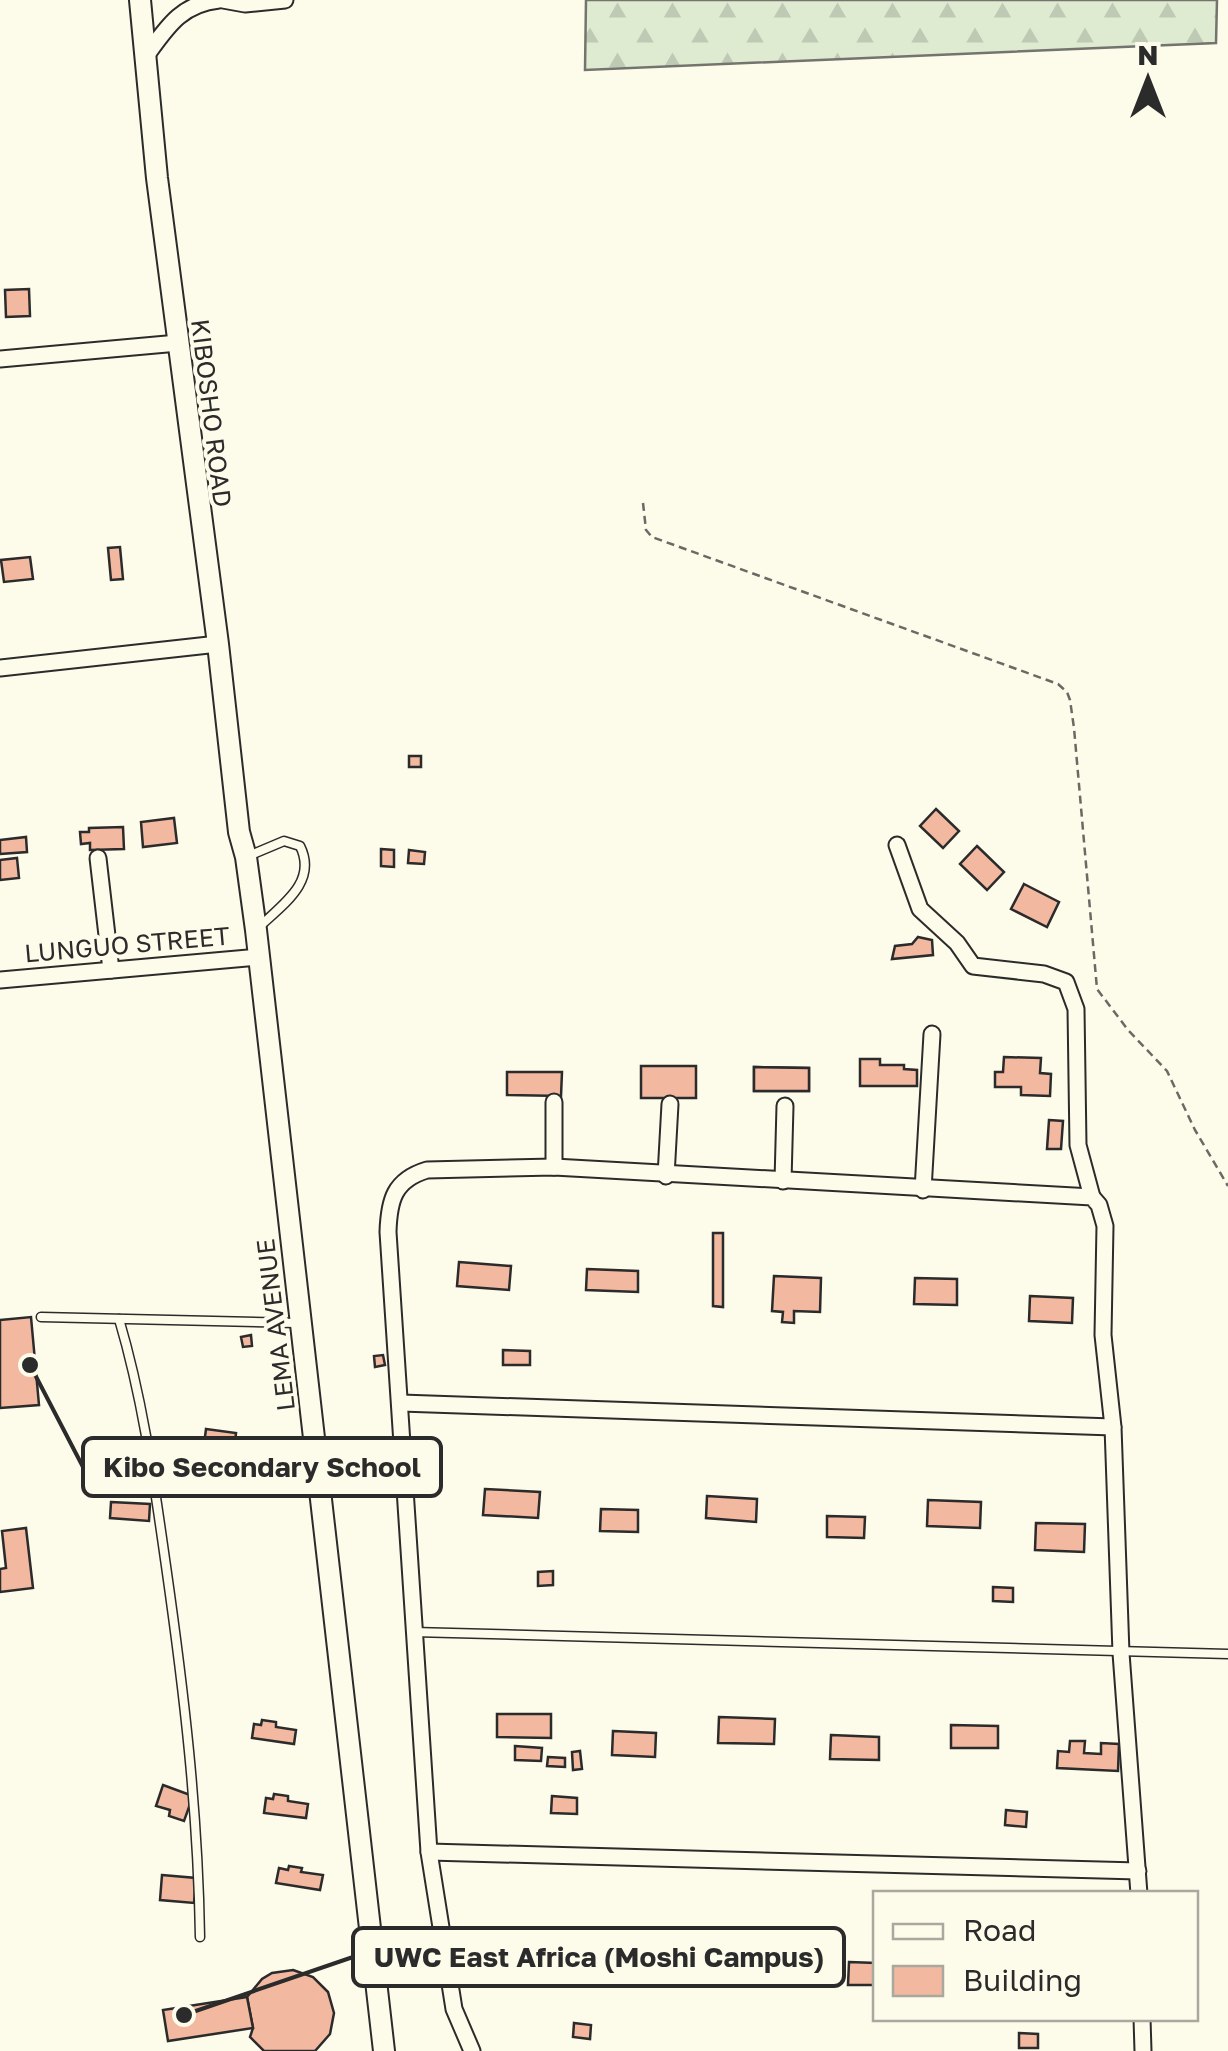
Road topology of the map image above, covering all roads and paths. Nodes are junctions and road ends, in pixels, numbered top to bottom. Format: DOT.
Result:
graph roads {
  1 [pos="140,0"];
  2 [pos="221,0"];
  3 [pos="285,0"];
  4 [pos="146,56"];
  5 [pos="178,344"];
  6 [pos="0,359"];
  7 [pos="643,502"];
  8 [pos="218,644"];
  9 [pos="0,668"];
  10 [pos="239,832"];
  11 [pos="897,845"];
  12 [pos="246,857"];
  13 [pos="98,858"];
  14 [pos="256,930"];
  15 [pos="258,957"];
  16 [pos="111,970"];
  17 [pos="0,980"];
  18 [pos="932,1034"];
  19 [pos="554,1102"];
  20 [pos="670,1104"];
  21 [pos="785,1106"];
  22 [pos="554,1168"];
  23 [pos="666,1176"];
  24 [pos="784,1181"];
  25 [pos="1228,1186"];
  26 [pos="923,1190"];
  27 [pos="1092,1197"];
  28 [pos="41,1317"];
  29 [pos="119,1319"];
  30 [pos="300,1323"];
  31 [pos="401,1404"];
  32 [pos="1113,1427"];
  33 [pos="413,1632"];
  34 [pos="1121,1654"];
  35 [pos="1228,1654"];
  36 [pos="428,1852"];
  37 [pos="1138,1871"];
  38 [pos="1138,1891"];
  39 [pos="200,1937"];
  40 [pos="1142,2021"];
  41 [pos="384,2051"];
  42 [pos="472,2051"];
  43 [pos="1142,2051"];
  1 -- 4 [label="main road, KIBOSHO ROAD"];
  2 -- 3 [label="street"];
  2 -- 4 [label="street"];
  4 -- 5 [label="main road, KIBOSHO ROAD"];
  5 -- 6 [label="street"];
  5 -- 8 [label="main road, KIBOSHO ROAD"];
  7 -- 25 [label="path"];
  8 -- 9 [label="street"];
  8 -- 10 [label="main road, KIBOSHO ROAD"];
  10 -- 12 [label="main road, LEMA AVENUE"];
  11 -- 27 [label="street"];
  12 -- 14 [label="main road, LEMA AVENUE"];
  12 -- 14 [label="lane"];
  13 -- 16 [label="street"];
  14 -- 15 [label="main road, LEMA AVENUE"];
  15 -- 16 [label="street, LUNGUO STREET"];
  15 -- 30 [label="main road, LEMA AVENUE"];
  16 -- 17 [label="street, LUNGUO STREET"];
  18 -- 26 [label="street"];
  19 -- 22 [label="street"];
  20 -- 23 [label="street"];
  21 -- 24 [label="street"];
  22 -- 23 [label="street"];
  22 -- 31 [label="street"];
  23 -- 24 [label="street"];
  24 -- 26 [label="street"];
  26 -- 27 [label="street"];
  27 -- 32 [label="street"];
  28 -- 29 [label="lane"];
  29 -- 30 [label="lane"];
  29 -- 39 [label="lane"];
  30 -- 41 [label="main road, LEMA AVENUE"];
  31 -- 32 [label="street"];
  31 -- 33 [label="street"];
  32 -- 34 [label="street"];
  33 -- 34 [label="lane"];
  33 -- 36 [label="street"];
  34 -- 35 [label="lane"];
  34 -- 37 [label="street"];
  36 -- 37 [label="street"];
  36 -- 42 [label="street"];
  37 -- 38 [label="street"];
  40 -- 43 [label="street"];
}
